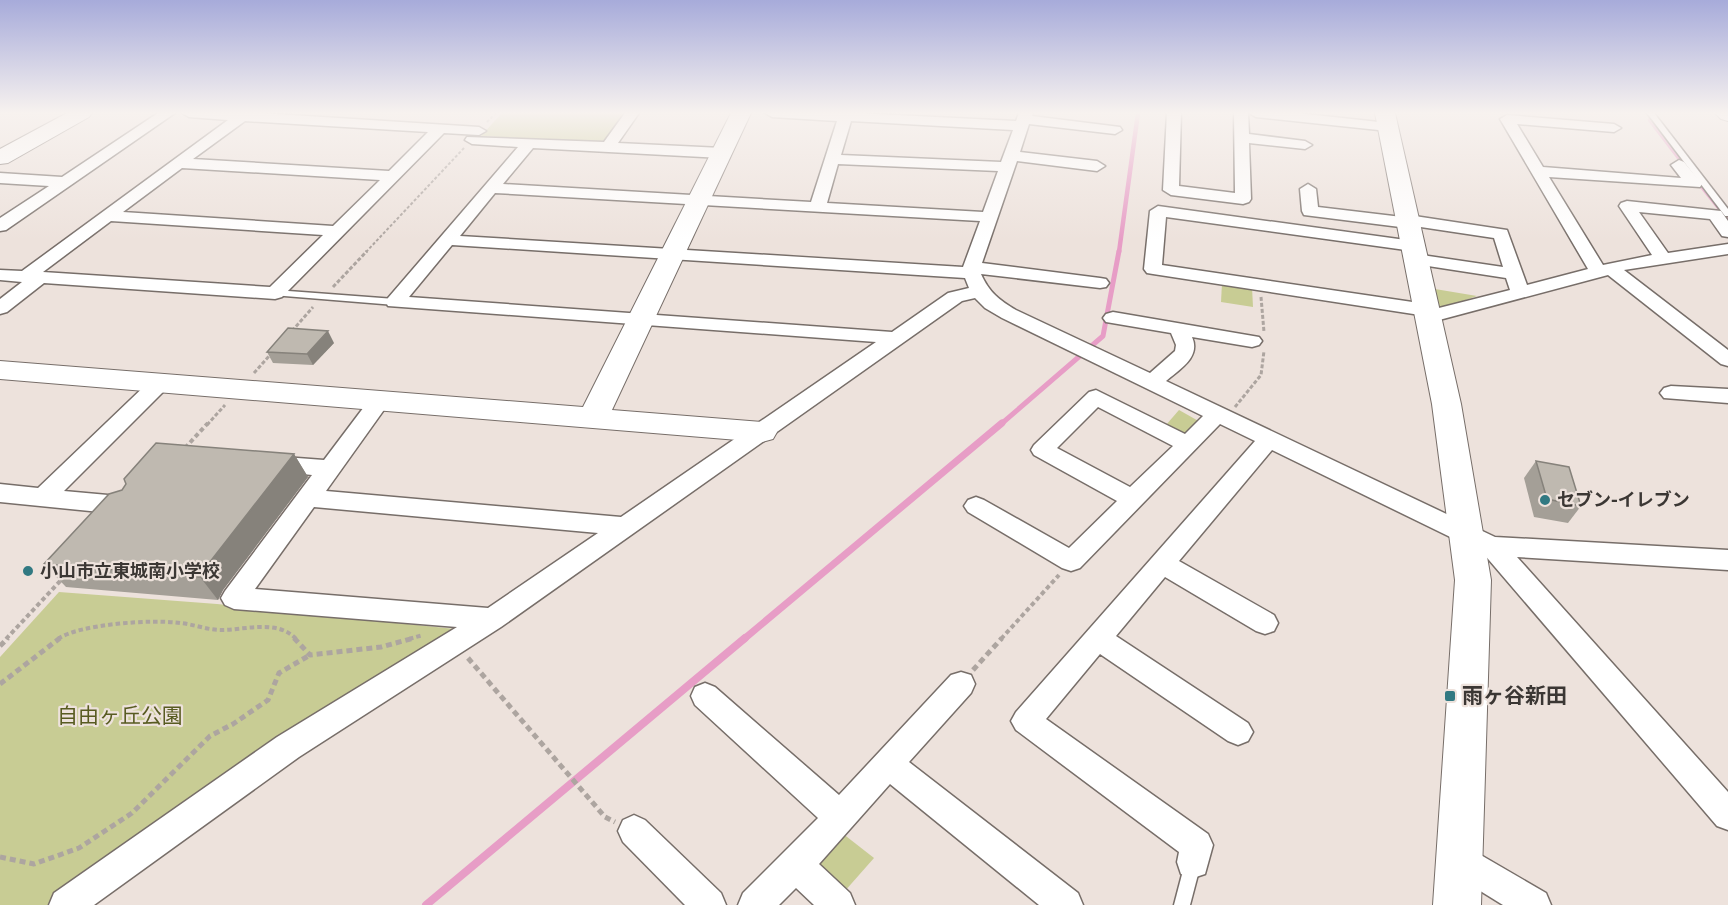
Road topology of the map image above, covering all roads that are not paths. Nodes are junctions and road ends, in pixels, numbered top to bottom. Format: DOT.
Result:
graph roads {
  1 [pos="104,155"];
  2 [pos="189,155"];
  3 [pos="414,155"];
  4 [pos="518,155"];
  5 [pos="721,155"];
  6 [pos="834,155"];
  7 [pos="1011,155"];
  8 [pos="1172,155"];
  9 [pos="1242,155"];
  10 [pos="1394,155"];
  11 [pos="1529,155"];
  12 [pos="1683,155"];
  13 [pos="833,159"];
  14 [pos="1009,162"];
  15 [pos="180,163"];
  16 [pos="1679,165"];
  17 [pos="1097,166"];
  18 [pos="1539,171"];
  19 [pos="394,176"];
  20 [pos="0,178"];
  21 [pos="64,182"];
  22 [pos="490,188"];
  23 [pos="1308,189"];
  24 [pos="698,201"];
  25 [pos="817,208"];
  26 [pos="1728,214"];
  27 [pos="108,216"];
  28 [pos="989,217"];
  29 [pos="0,226"];
  30 [pos="336,231"];
  31 [pos="1728,231"];
  32 [pos="1411,237"];
  33 [pos="448,240"];
  34 [pos="1728,249"];
  35 [pos="673,254"];
  36 [pos="1663,259"];
  37 [pos="1604,270"];
  38 [pos="1514,274"];
  39 [pos="14,277"];
  40 [pos="974,277"];
  41 [pos="1100,283"];
  42 [pos="1520,292"];
  43 [pos="275,293"];
  44 [pos="395,302"];
  45 [pos="0,308"];
  46 [pos="1427,314"];
  47 [pos="1113,318"];
  48 [pos="640,320"];
  49 [pos="1179,329"];
  50 [pos="898,338"];
  51 [pos="1252,341"];
  52 [pos="1728,360"];
  53 [pos="0,370"];
  54 [pos="160,383"];
  55 [pos="1151,383"];
  56 [pos="1671,393"];
  57 [pos="1728,396"];
  58 [pos="380,400"];
  59 [pos="1217,415"];
  60 [pos="593,417"];
  61 [pos="762,432"];
  62 [pos="1269,439"];
  63 [pos="1187,444"];
  64 [pos="247,462"];
  65 [pos="330,468"];
  66 [pos="0,493"];
  67 [pos="43,497"];
  68 [pos="307,498"];
  69 [pos="1133,499"];
  70 [pos="130,506"];
  71 [pos="976,506"];
  72 [pos="624,526"];
  73 [pos="1480,540"];
  74 [pos="1728,560"];
  75 [pos="1162,563"];
  76 [pos="492,619"];
  77 [pos="1265,623"];
  78 [pos="1098,638"];
  79 [pos="961,684"];
  80 [pos="705,696"];
  81 [pos="1238,732"];
  82 [pos="888,765"];
  83 [pos="1728,815"];
  84 [pos="840,818"];
  85 [pos="634,831"];
  86 [pos="1460,859"];
  87 [pos="1193,862"];
  88 [pos="796,866"];
  89 [pos="66,905"];
  90 [pos="709,905"];
  91 [pos="755,905"];
  92 [pos="838,905"];
  93 [pos="1066,905"];
  94 [pos="1182,905"];
  95 [pos="1457,905"];
  96 [pos="1534,905"];
  1 -- 21 [label="street"];
  2 -- 15 [label="street"];
  3 -- 19 [label="street"];
  4 -- 22 [label="street"];
  5 -- 24 [label="street"];
  6 -- 13 [label="street"];
  7 -- 14 [label="street"];
  8 -- 9 [label="street"];
  10 -- 32 [label="street"];
  11 -- 18 [label="street"];
  12 -- 26 [label="lane"];
  13 -- 14 [label="street"];
  13 -- 25 [label="street"];
  14 -- 17 [label="street"];
  14 -- 28 [label="street"];
  15 -- 19 [label="street"];
  15 -- 27 [label="street"];
  16 -- 18 [label="street"];
  18 -- 37 [label="street"];
  19 -- 30 [label="street"];
  20 -- 21 [label="street"];
  21 -- 29 [label="street"];
  22 -- 24 [label="street"];
  22 -- 33 [label="street"];
  23 -- 32 [label="street"];
  24 -- 25 [label="street"];
  24 -- 35 [label="street"];
  25 -- 28 [label="street"];
  27 -- 30 [label="street"];
  27 -- 39 [label="street"];
  28 -- 40 [label="street"];
  30 -- 43 [label="street"];
  31 -- 36 [label="street"];
  32 -- 38 [label="street"];
  32 -- 38 [label="street"];
  32 -- 46 [label="street"];
  32 -- 46 [label="street"];
  33 -- 35 [label="street"];
  33 -- 44 [label="street"];
  34 -- 36 [label="street"];
  35 -- 40 [label="street"];
  35 -- 48 [label="street"];
  36 -- 37 [label="street"];
  37 -- 42 [label="street"];
  37 -- 52 [label="street"];
  38 -- 42 [label="street"];
  39 -- 43 [label="street"];
  39 -- 45 [label="street"];
  40 -- 41 [label="street"];
  40 -- 50 [label="street"];
  40 -- 55 [label="street"];
  42 -- 46 [label="street"];
  43 -- 44 [label="lane"];
  44 -- 48 [label="street"];
  46 -- 73 [label="street"];
  47 -- 49 [label="street"];
  48 -- 50 [label="street"];
  48 -- 60 [label="street"];
  49 -- 51 [label="street"];
  49 -- 55 [label="street"];
  50 -- 61 [label="street"];
  53 -- 54 [label="street"];
  54 -- 58 [label="street"];
  54 -- 67 [label="street"];
  55 -- 59 [label="street"];
  56 -- 57 [label="street"];
  58 -- 60 [label="street"];
  58 -- 65 [label="street"];
  59 -- 62 [label="street"];
  59 -- 63 [label="street"];
  60 -- 61 [label="street"];
  61 -- 72 [label="street"];
  62 -- 73 [label="street"];
  62 -- 75 [label="street"];
  63 -- 69 [label="street"];
  63 -- 69 [label="street"];
  64 -- 65 [label="street"];
  65 -- 68 [label="street"];
  66 -- 67 [label="street"];
  67 -- 70 [label="street"];
  68 -- 72 [label="street"];
  68 -- 76 [label="street"];
  69 -- 71 [label="street"];
  72 -- 76 [label="street"];
  73 -- 74 [label="street"];
  73 -- 83 [label="street"];
  73 -- 86 [label="street"];
  75 -- 77 [label="street"];
  75 -- 78 [label="street"];
  76 -- 89 [label="street"];
  78 -- 81 [label="street"];
  78 -- 87 [label="street"];
  79 -- 82 [label="street"];
  80 -- 84 [label="street"];
  82 -- 84 [label="street"];
  82 -- 93 [label="street"];
  84 -- 88 [label="street"];
  85 -- 90 [label="street"];
  86 -- 95 [label="street"];
  86 -- 96 [label="street"];
  87 -- 94 [label="lane"];
  88 -- 91 [label="street"];
  88 -- 92 [label="street"];
}
